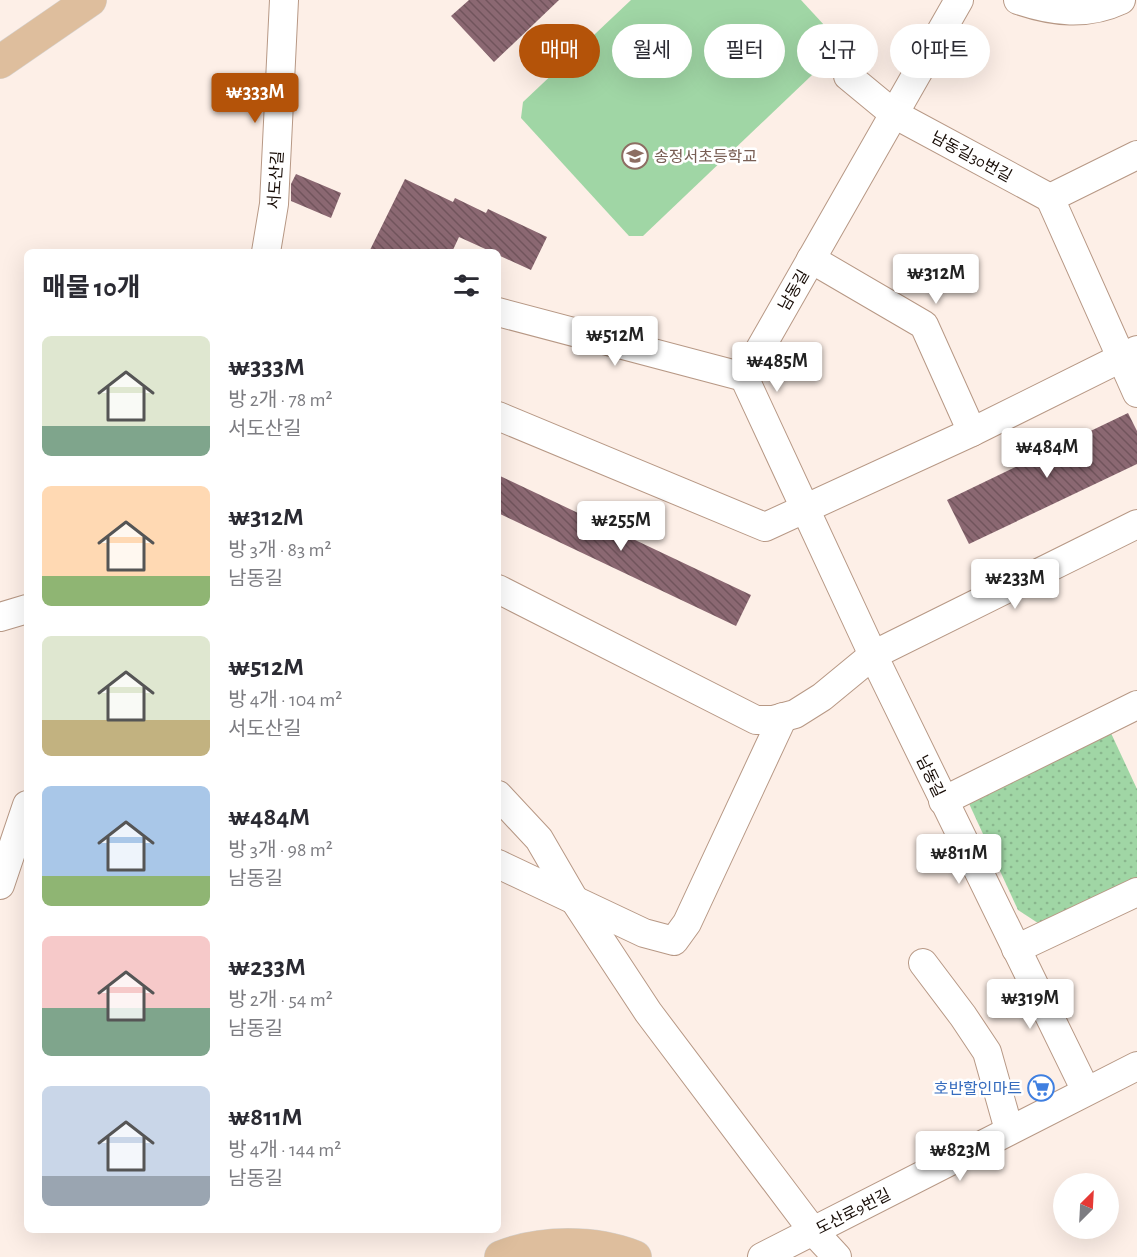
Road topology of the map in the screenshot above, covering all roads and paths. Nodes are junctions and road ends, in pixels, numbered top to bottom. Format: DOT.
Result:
graph roads {
  1 [pos="90,0"];
  2 [pos="284,0"];
  3 [pos="959,0"];
  4 [pos="1018,0"];
  5 [pos="1121,0"];
  6 [pos="0,62"];
  7 [pos="850,78"];
  8 [pos="894,114"];
  9 [pos="1137,155"];
  10 [pos="1050,198"];
  11 [pos="266,249"];
  12 [pos="811,259"];
  13 [pos="501,313"];
  14 [pos="1129,354"];
  15 [pos="744,376"];
  16 [pos="1137,393"];
  17 [pos="501,417"];
  18 [pos="972,432"];
  19 [pos="806,509"];
  20 [pos="1137,524"];
  21 [pos="501,591"];
  22 [pos="24,610"];
  23 [pos="0,617"];
  24 [pos="873,655"];
  25 [pos="1137,705"];
  26 [pos="783,717"];
  27 [pos="501,798"];
  28 [pos="943,801"];
  29 [pos="24,813"];
  30 [pos="501,865"];
  31 [pos="0,885"];
  32 [pos="1137,892"];
  33 [pos="575,901"];
  34 [pos="1016,949"];
  35 [pos="923,963"];
  36 [pos="1137,1066"];
  37 [pos="1086,1091"];
  38 [pos="1009,1130"];
  39 [pos="813,1231"];
  40 [pos="501,1257"];
  41 [pos="635,1257"];
  42 [pos="762,1257"];
  43 [pos="837,1257"];
  1 -- 6 [label="main road"];
  2 -- 11 [label="street, 서도산길"];
  3 -- 8 [label="street, 남동길"];
  4 -- 5 [label="street"];
  7 -- 8 [label="street, 남동길30번길"];
  8 -- 10 [label="street, 남동길30번길"];
  8 -- 12 [label="street, 남동길"];
  9 -- 10 [label="street"];
  10 -- 14 [label="street"];
  12 -- 15 [label="street, 남동길"];
  12 -- 18 [label="street"];
  13 -- 15 [label="street"];
  14 -- 16 [label="street"];
  14 -- 18 [label="street"];
  15 -- 19 [label="street, 남동길"];
  17 -- 19 [label="street"];
  18 -- 19 [label="street"];
  19 -- 24 [label="street, 남동길"];
  20 -- 24 [label="street"];
  21 -- 26 [label="street"];
  22 -- 23 [label="street"];
  24 -- 26 [label="street"];
  24 -- 28 [label="street, 남동길"];
  25 -- 28 [label="street"];
  26 -- 33 [label="street"];
  27 -- 33 [label="street"];
  28 -- 34 [label="street, 남동길"];
  29 -- 31 [label="street"];
  30 -- 33 [label="street"];
  32 -- 34 [label="street"];
  33 -- 39 [label="street"];
  34 -- 37 [label="street, 남동길"];
  35 -- 38 [label="street"];
  36 -- 37 [label="street, 도산로9번길"];
  37 -- 38 [label="street, 도산로9번길"];
  38 -- 39 [label="street, 도산로9번길"];
  39 -- 42 [label="street, 도산로9번길"];
  39 -- 43 [label="street"];
  40 -- 41 [label="main road"];
}
